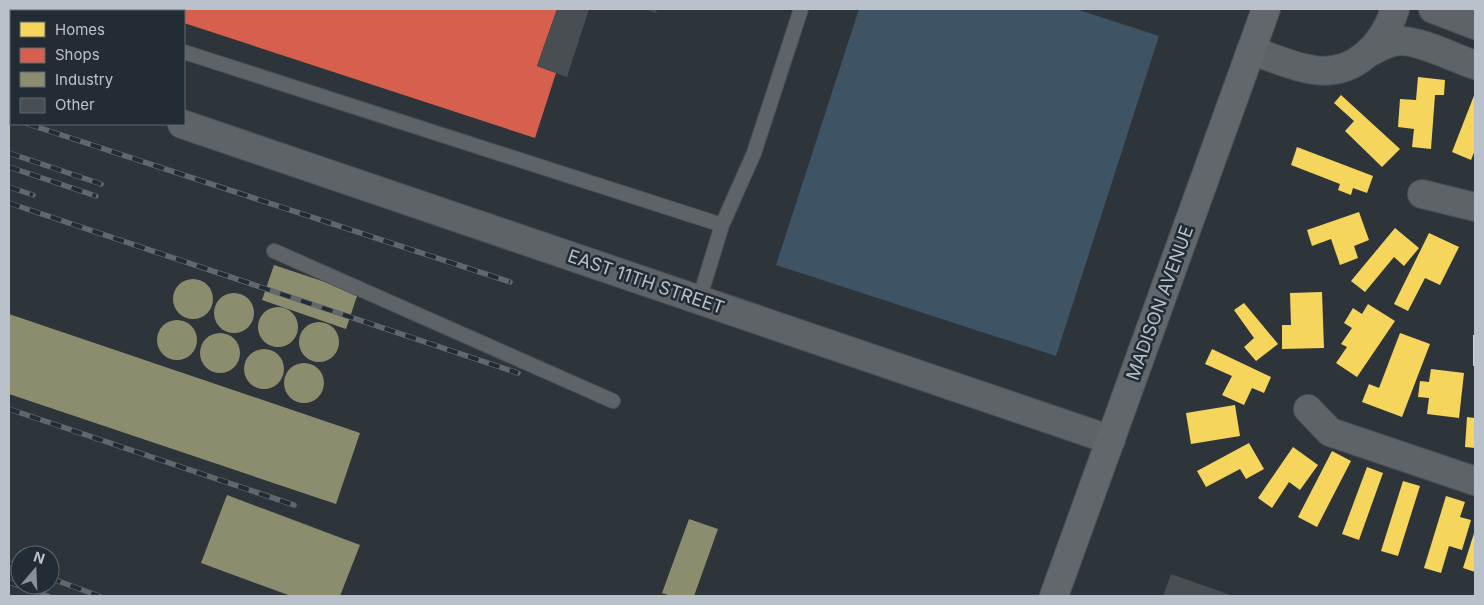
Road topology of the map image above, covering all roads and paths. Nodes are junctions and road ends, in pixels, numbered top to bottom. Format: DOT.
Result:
graph roads {
  1 [pos="801,9"];
  2 [pos="1266,9"];
  3 [pos="1395,9"];
  4 [pos="1433,9"];
  5 [pos="1475,24"];
  6 [pos="1251,50"];
  7 [pos="185,52"];
  8 [pos="1370,52"];
  9 [pos="1475,65"];
  10 [pos="185,125"];
  11 [pos="1422,194"];
  12 [pos="1475,207"];
  13 [pos="722,224"];
  14 [pos="274,251"];
  15 [pos="699,300"];
  16 [pos="613,402"];
  17 [pos="1308,409"];
  18 [pos="1111,440"];
  19 [pos="1475,481"];
  20 [pos="1054,596"];
  1 -- 13 [label="lane"];
  2 -- 6 [label="main road, MADISON AVENUE"];
  3 -- 8 [label="street"];
  4 -- 5 [label="street"];
  6 -- 8 [label="street"];
  6 -- 18 [label="main road, MADISON AVENUE"];
  7 -- 13 [label="lane"];
  8 -- 9 [label="street"];
  10 -- 15 [label="street, EAST 11TH STREET"];
  11 -- 12 [label="street"];
  13 -- 15 [label="lane"];
  14 -- 16 [label="lane"];
  15 -- 18 [label="street, EAST 11TH STREET"];
  17 -- 19 [label="street"];
  18 -- 20 [label="main road, MADISON AVENUE"];
}
